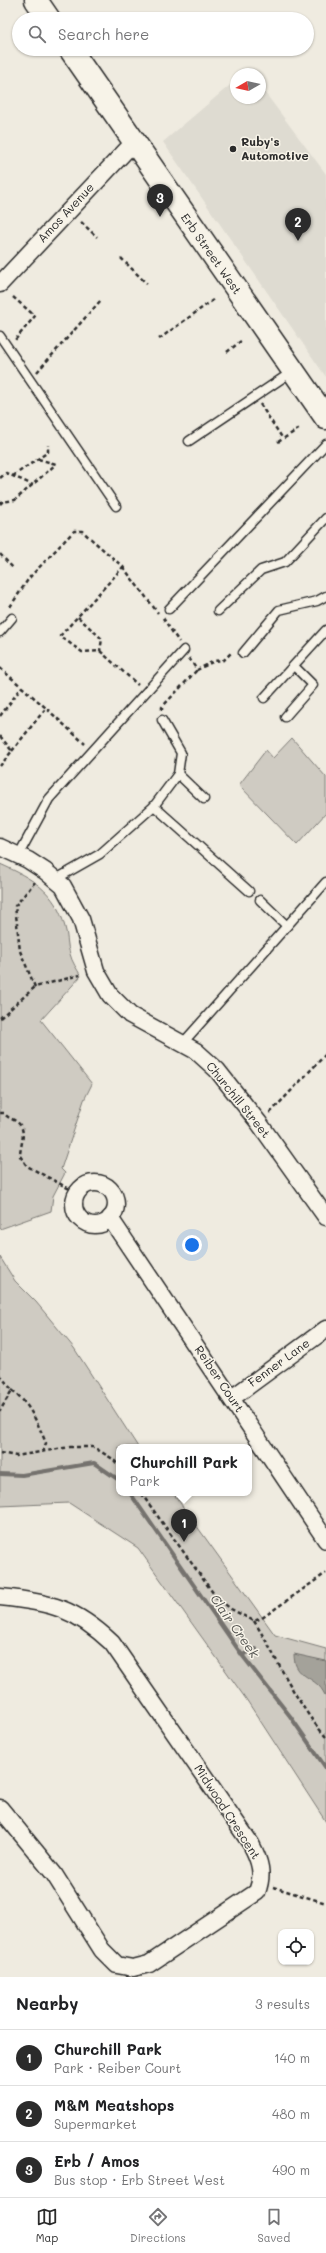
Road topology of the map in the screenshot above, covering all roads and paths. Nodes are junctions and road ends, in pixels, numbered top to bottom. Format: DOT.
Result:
graph roads {
  1 [pos="75,56"];
  2 [pos="134,142"];
  3 [pos="81,222"];
  4 [pos="97,237"];
  5 [pos="121,258"];
  6 [pos="0,284"];
  7 [pos="147,284"];
  8 [pos="13,297"];
  9 [pos="100,300"];
  10 [pos="213,300"];
  11 [pos="0,336"];
  12 [pos="159,339"];
  13 [pos="242,341"];
  14 [pos="8,347"];
  15 [pos="227,352"];
  16 [pos="293,371"];
  17 [pos="30,380"];
  18 [pos="255,397"];
  19 [pos="326,418"];
  20 [pos="300,428"];
  21 [pos="283,439"];
  22 [pos="189,441"];
  23 [pos="278,442"];
  24 [pos="326,444"];
  25 [pos="48,445"];
  26 [pos="38,459"];
  27 [pos="12,476"];
  28 [pos="0,478"];
  29 [pos="33,484"];
  30 [pos="0,504"];
  31 [pos="116,506"];
  32 [pos="326,518"];
  33 [pos="0,554"];
  34 [pos="124,567"];
  35 [pos="14,569"];
  36 [pos="326,596"];
  37 [pos="169,609"];
  38 [pos="218,611"];
  39 [pos="78,616"];
  40 [pos="12,618"];
  41 [pos="326,630"];
  42 [pos="0,632"];
  43 [pos="184,650"];
  44 [pos="100,651"];
  45 [pos="243,653"];
  46 [pos="294,666"];
  47 [pos="0,668"];
  48 [pos="197,670"];
  49 [pos="22,687"];
  50 [pos="146,692"];
  51 [pos="264,698"];
  52 [pos="46,708"];
  53 [pos="0,716"];
  54 [pos="285,717"];
  55 [pos="162,720"];
  56 [pos="0,736"];
  57 [pos="12,751"];
  58 [pos="93,751"];
  59 [pos="0,766"];
  60 [pos="178,774"];
  61 [pos="204,798"];
  62 [pos="154,806"];
  63 [pos="0,847"];
  64 [pos="18,856"];
  65 [pos="56,879"];
  66 [pos="35,882"];
  67 [pos="326,882"];
  68 [pos="249,891"];
  69 [pos="260,900"];
  70 [pos="286,926"];
  71 [pos="80,975"];
  72 [pos="34,987"];
  73 [pos="0,1018"];
  74 [pos="182,1044"];
  75 [pos="326,1054"];
  76 [pos="0,1113"];
  77 [pos="260,1124"];
  78 [pos="77,1193"];
  79 [pos="326,1217"];
  80 [pos="110,1218"];
  81 [pos="326,1329"];
  82 [pos="0,1375"];
  83 [pos="12,1390"];
  84 [pos="232,1398"];
  85 [pos="0,1411"];
  86 [pos="43,1452"];
  87 [pos="0,1453"];
  88 [pos="116,1462"];
  89 [pos="143,1496"];
  90 [pos="326,1540"];
  91 [pos="326,1573"];
  92 [pos="0,1597"];
  93 [pos="254,1621"];
  94 [pos="326,1737"];
  95 [pos="0,1808"];
  96 [pos="260,1884"];
  97 [pos="326,1903"];
  1 -- 2 [label="main road, Erb Street West"];
  2 -- 6 [label="street, Amos Avenue"];
  2 -- 16 [label="main road, Erb Street West"];
  3 -- 4 [label="path"];
  5 -- 7 [label="path"];
  8 -- 14 [label="path"];
  9 -- 17 [label="path"];
  10 -- 12 [label="path"];
  11 -- 14 [label="lane"];
  13 -- 15 [label="path"];
  14 -- 17 [label="lane"];
  16 -- 18 [label="lane"];
  16 -- 19 [label="main road, Erb Street West"];
  17 -- 31 [label="lane"];
  18 -- 21 [label="path"];
  18 -- 22 [label="lane"];
  20 -- 21 [label="path"];
  21 -- 23 [label="path"];
  24 -- 37 [label="lane"];
  25 -- 26 [label="path"];
  26 -- 27 [label="path"];
  26 -- 29 [label="path"];
  27 -- 28 [label="path"];
  27 -- 29 [label="path"];
  29 -- 30 [label="path"];
  32 -- 38 [label="lane"];
  33 -- 35 [label="path"];
  34 -- 39 [label="path"];
  34 -- 40 [label="path"];
  34 -- 43 [label="path"];
  36 -- 45 [label="lane"];
  39 -- 44 [label="path"];
  39 -- 44 [label="path"];
  40 -- 42 [label="lane"];
  41 -- 46 [label="lane"];
  43 -- 50 [label="lane"];
  44 -- 50 [label="path"];
  46 -- 51 [label="lane"];
  46 -- 54 [label="lane"];
  47 -- 49 [label="path"];
  48 -- 55 [label="path"];
  49 -- 52 [label="path"];
  49 -- 53 [label="path"];
  50 -- 58 [label="lane"];
  52 -- 57 [label="path"];
  52 -- 58 [label="path"];
  55 -- 60 [label="lane"];
  56 -- 57 [label="path"];
  57 -- 59 [label="path"];
  58 -- 64 [label="lane"];
  60 -- 61 [label="lane"];
  60 -- 62 [label="lane"];
  62 -- 65 [label="lane"];
  62 -- 68 [label="lane"];
  63 -- 64 [label="street, Churchill Street"];
  64 -- 65 [label="street, Churchill Street"];
  65 -- 74 [label="street, Churchill Street"];
  66 -- 72 [label="path"];
  67 -- 70 [label="lane"];
  69 -- 70 [label="lane"];
  70 -- 74 [label="lane"];
  71 -- 72 [label="path"];
  72 -- 73 [label="path"];
  74 -- 77 [label="street, Churchill Street"];
  75 -- 77 [label="path"];
  76 -- 78 [label="path"];
  77 -- 79 [label="street, Churchill Street"];
  78 -- 80 [label="street"];
  78 -- 80 [label="street"];
  80 -- 84 [label="street, Reiber Court"];
  81 -- 84 [label="street, Fenner Lane"];
  82 -- 83 [label="path"];
  83 -- 85 [label="path"];
  83 -- 86 [label="path"];
  84 -- 90 [label="street, Reiber Court"];
  86 -- 87 [label="path"];
  86 -- 88 [label="path"];
  89 -- 93 [label="path"];
  91 -- 93 [label="path"];
  92 -- 96 [label="street, Midwood Crescent"];
  93 -- 94 [label="path"];
  95 -- 96 [label="street"];
  96 -- 97 [label="path"];
}
